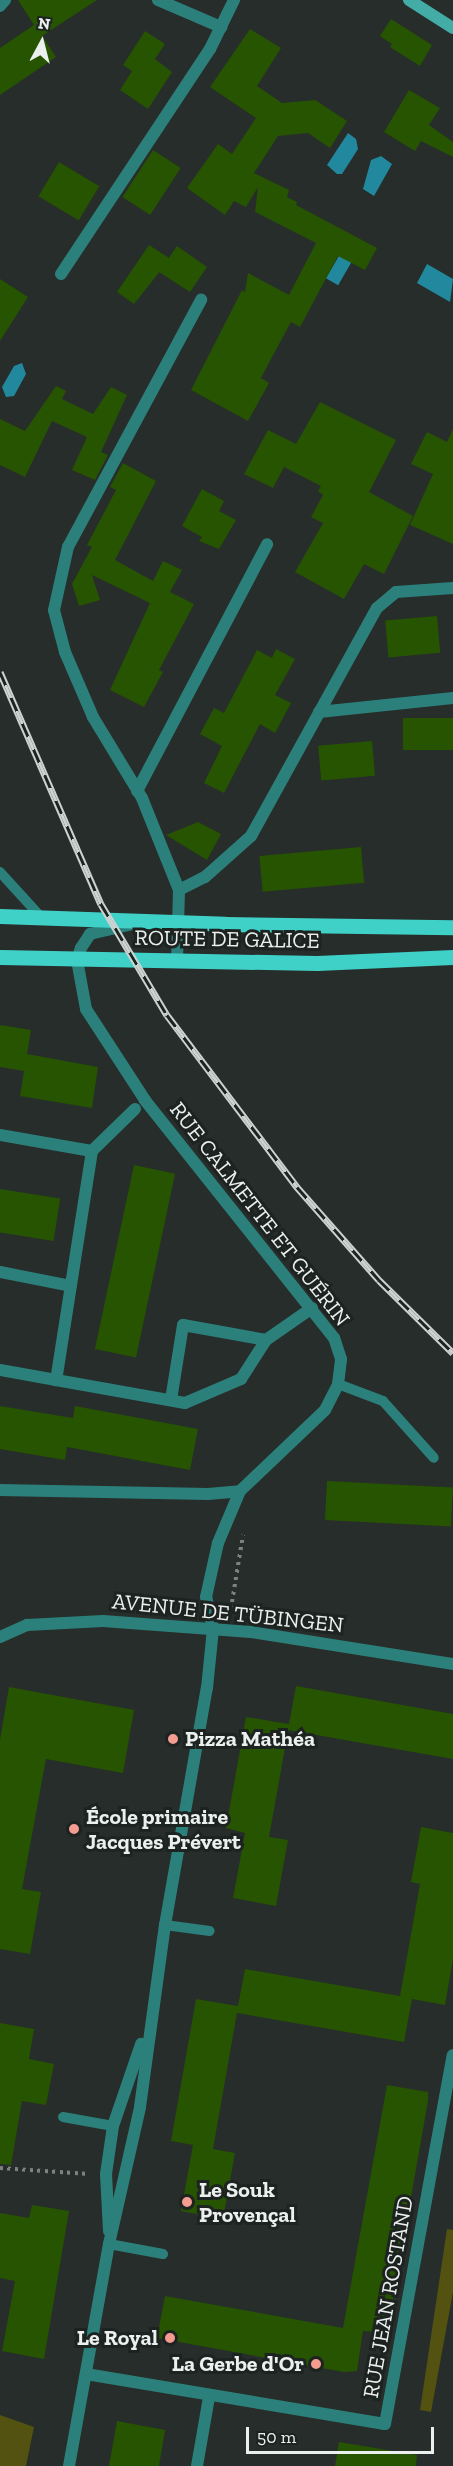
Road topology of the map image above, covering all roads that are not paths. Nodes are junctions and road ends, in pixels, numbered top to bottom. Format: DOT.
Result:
graph roads {
  1 [pos="5,0"];
  2 [pos="158,0"];
  3 [pos="234,0"];
  4 [pos="409,0"];
  5 [pos="0,6"];
  6 [pos="220,27"];
  7 [pos="453,28"];
  8 [pos="61,274"];
  9 [pos="201,300"];
  10 [pos="267,544"];
  11 [pos="453,588"];
  12 [pos="453,698"];
  13 [pos="319,712"];
  14 [pos="137,791"];
  15 [pos="0,872"];
  16 [pos="179,890"];
  17 [pos="0,916"];
  18 [pos="41,916"];
  19 [pos="149,921"];
  20 [pos="176,921"];
  21 [pos="453,927"];
  22 [pos="0,957"];
  23 [pos="453,957"];
  24 [pos="77,960"];
  25 [pos="177,962"];
  26 [pos="145,1100"];
  27 [pos="135,1109"];
  28 [pos="0,1135"];
  29 [pos="92,1151"];
  30 [pos="0,1272"];
  31 [pos="71,1286"];
  32 [pos="312,1308"];
  33 [pos="266,1340"];
  34 [pos="0,1370"];
  35 [pos="56,1380"];
  36 [pos="338,1384"];
  37 [pos="171,1400"];
  38 [pos="434,1458"];
  39 [pos="0,1490"];
  40 [pos="240,1491"];
  41 [pos="213,1629"];
  42 [pos="0,1637"];
  43 [pos="453,1664"];
  44 [pos="165,1925"];
  45 [pos="210,1931"];
  46 [pos="149,2023"];
  47 [pos="453,2055"];
  48 [pos="452,2074"];
  49 [pos="63,2117"];
  50 [pos="113,2126"];
  51 [pos="109,2244"];
  52 [pos="163,2254"];
  53 [pos="86,2374"];
  54 [pos="209,2397"];
  55 [pos="69,2466"];
  56 [pos="197,2466"];
  1 -- 5 [label="street"];
  2 -- 6 [label="street"];
  3 -- 6 [label="street"];
  4 -- 7 [label="street"];
  6 -- 8 [label="street"];
  9 -- 14 [label="street"];
  10 -- 14 [label="street"];
  11 -- 13 [label="street"];
  12 -- 13 [label="street"];
  13 -- 16 [label="street"];
  14 -- 16 [label="street"];
  15 -- 18 [label="lane"];
  16 -- 20 [label="street"];
  17 -- 18 [label="main road, ROUTE DE GALICE"];
  18 -- 19 [label="main road, ROUTE DE GALICE"];
  19 -- 20 [label="main road, ROUTE DE GALICE"];
  19 -- 24 [label="street"];
  20 -- 21 [label="main road, ROUTE DE GALICE"];
  20 -- 25 [label="street"];
  22 -- 24 [label="main road, ROUTE DE GALICE"];
  23 -- 25 [label="main road, ROUTE DE GALICE"];
  24 -- 25 [label="main road, ROUTE DE GALICE"];
  24 -- 26 [label="street, RUE CALMETTE ET GUÉRIN"];
  26 -- 27 [label="lane"];
  26 -- 32 [label="street, RUE CALMETTE ET GUÉRIN"];
  27 -- 29 [label="street"];
  28 -- 29 [label="street"];
  29 -- 31 [label="street"];
  30 -- 31 [label="street"];
  31 -- 35 [label="street"];
  32 -- 33 [label="street"];
  32 -- 36 [label="street, RUE CALMETTE ET GUÉRIN"];
  33 -- 37 [label="street"];
  33 -- 37 [label="street"];
  34 -- 35 [label="street"];
  35 -- 37 [label="street"];
  36 -- 38 [label="lane"];
  36 -- 40 [label="street, RUE CALMETTE ET GUÉRIN"];
  39 -- 40 [label="street"];
  40 -- 41 [label="street, RUE CALMETTE ET GUÉRIN"];
  41 -- 42 [label="street, AVENUE DE TÜBINGEN"];
  41 -- 43 [label="street, AVENUE DE TÜBINGEN"];
  41 -- 44 [label="street, RUE CALMETTE ET GUÉRIN"];
  44 -- 45 [label="lane"];
  44 -- 46 [label="street, RUE CALMETTE ET GUÉRIN"];
  46 -- 50 [label="street"];
  46 -- 51 [label="street"];
  47 -- 48 [label="street, RUE JEAN ROSTAND"];
  48 -- 54 [label="street, RUE JEAN ROSTAND"];
  49 -- 50 [label="lane"];
  50 -- 51 [label="street"];
  51 -- 52 [label="lane"];
  51 -- 53 [label="street"];
  53 -- 54 [label="street, RUE JEAN ROSTAND"];
  53 -- 55 [label="street"];
  54 -- 56 [label="street"];
}
